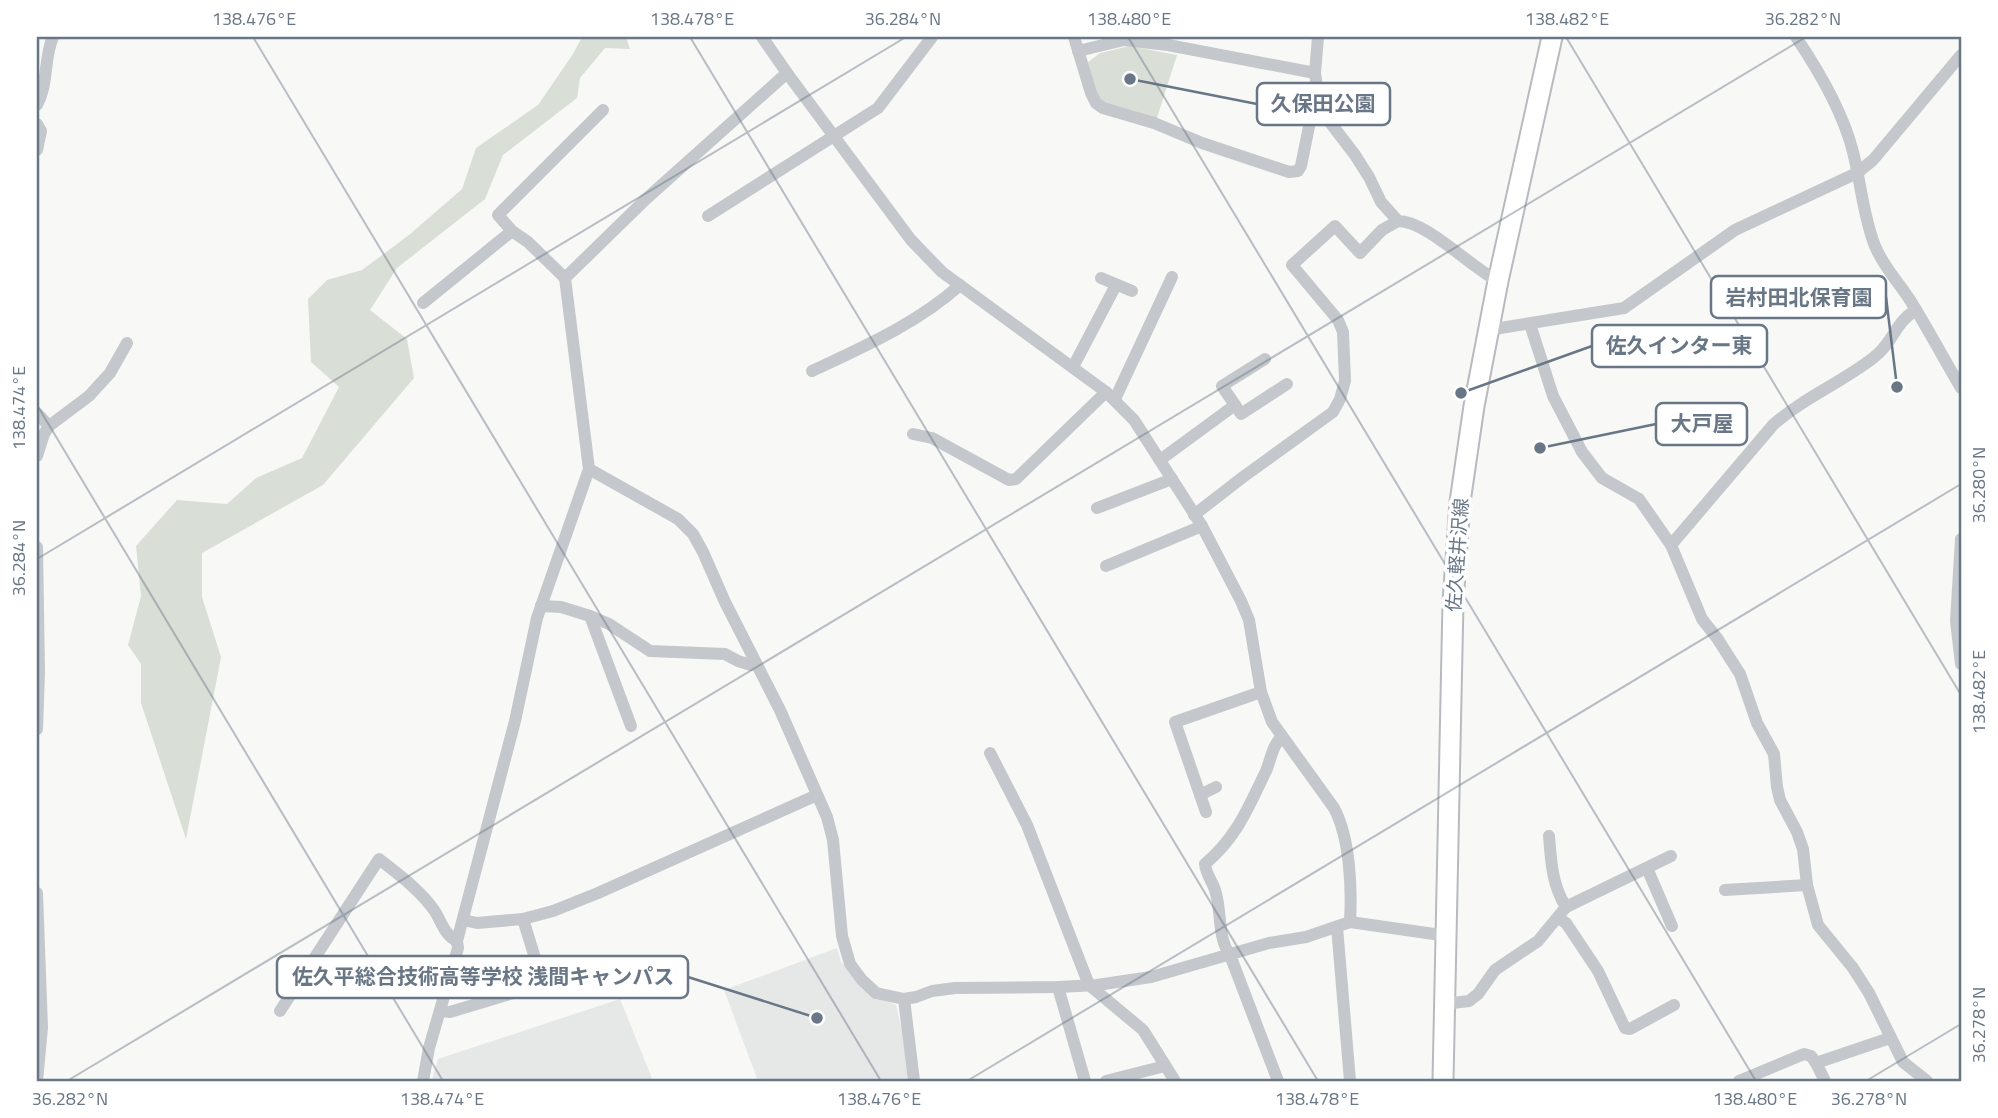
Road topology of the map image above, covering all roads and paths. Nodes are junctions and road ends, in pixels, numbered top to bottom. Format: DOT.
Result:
graph roads {
  1 [pos="53,37"];
  2 [pos="762,37"];
  3 [pos="932,37"];
  4 [pos="1074,37"];
  5 [pos="1318,37"];
  6 [pos="1552,37"];
  7 [pos="1796,37"];
  8 [pos="1078,51"];
  9 [pos="1961,55"];
  10 [pos="787,73"];
  11 [pos="1315,73"];
  12 [pos="37,105"];
  13 [pos="603,110"];
  14 [pos="1313,113"];
  15 [pos="37,124"];
  16 [pos="834,136"];
  17 [pos="37,150"];
  18 [pos="1857,173"];
  19 [pos="708,216"];
  20 [pos="1398,220"];
  21 [pos="512,231"];
  22 [pos="1172,276"];
  23 [pos="565,278"];
  24 [pos="1101,278"];
  25 [pos="1498,281"];
  26 [pos="960,285"];
  27 [pos="1116,285"];
  28 [pos="1132,291"];
  29 [pos="423,303"];
  30 [pos="1916,310"];
  31 [pos="1530,324"];
  32 [pos="1488,330"];
  33 [pos="127,343"];
  34 [pos="1265,359"];
  35 [pos="1073,367"];
  36 [pos="812,371"];
  37 [pos="1287,384"];
  38 [pos="1961,388"];
  39 [pos="1110,396"];
  40 [pos="1235,405"];
  41 [pos="37,413"];
  42 [pos="49,426"];
  43 [pos="914,434"];
  44 [pos="37,456"];
  45 [pos="1160,460"];
  46 [pos="589,468"];
  47 [pos="1172,479"];
  48 [pos="1097,508"];
  49 [pos="1194,515"];
  50 [pos="1202,526"];
  51 [pos="1961,539"];
  52 [pos="1671,545"];
  53 [pos="37,547"];
  54 [pos="1106,566"];
  55 [pos="541,606"];
  56 [pos="590,616"];
  57 [pos="755,664"];
  58 [pos="1961,664"];
  59 [pos="1261,692"];
  60 [pos="631,726"];
  61 [pos="37,729"];
  62 [pos="1282,737"];
  63 [pos="990,753"];
  64 [pos="1216,787"];
  65 [pos="1200,794"];
  66 [pos="817,795"];
  67 [pos="1206,812"];
  68 [pos="1549,836"];
  69 [pos="1671,856"];
  70 [pos="1647,868"];
  71 [pos="1740,873"];
  72 [pos="1807,885"];
  73 [pos="1742,888"];
  74 [pos="1725,890"];
  75 [pos="37,893"];
  76 [pos="1562,913"];
  77 [pos="523,919"];
  78 [pos="463,920"];
  79 [pos="1350,922"];
  80 [pos="1672,926"];
  81 [pos="1337,927"];
  82 [pos="1446,934"];
  83 [pos="457,941"];
  84 [pos="1230,955"];
  85 [pos="1089,985"];
  86 [pos="1058,987"];
  87 [pos="904,999"];
  88 [pos="1444,1004"];
  89 [pos="1674,1005"];
  90 [pos="280,1010"];
  91 [pos="441,1011"];
  92 [pos="1890,1038"];
  93 [pos="38,1050"];
  94 [pos="1816,1063"];
  95 [pos="1165,1066"];
  96 [pos="37,1081"];
  97 [pos="424,1081"];
  98 [pos="914,1081"];
  99 [pos="1085,1081"];
  100 [pos="1106,1081"];
  101 [pos="1175,1081"];
  102 [pos="1278,1081"];
  103 [pos="1350,1081"];
  104 [pos="1443,1081"];
  105 [pos="1739,1081"];
  106 [pos="1825,1081"];
  107 [pos="1927,1081"];
  1 -- 12 [label="street"];
  2 -- 10 [label="street"];
  3 -- 16 [label="street"];
  4 -- 8 [label="street"];
  5 -- 11 [label="street"];
  6 -- 25 [label="main road, 佐久軽井沢線"];
  7 -- 18 [label="street"];
  8 -- 11 [label="street"];
  8 -- 14 [label="street"];
  9 -- 18 [label="street"];
  10 -- 16 [label="street"];
  10 -- 23 [label="street"];
  11 -- 14 [label="street"];
  13 -- 21 [label="street"];
  14 -- 20 [label="street"];
  15 -- 17 [label="street"];
  16 -- 19 [label="street"];
  16 -- 26 [label="street"];
  18 -- 30 [label="street"];
  18 -- 31 [label="street"];
  20 -- 25 [label="street"];
  20 -- 49 [label="street"];
  21 -- 23 [label="street"];
  21 -- 29 [label="street"];
  22 -- 39 [label="street"];
  23 -- 46 [label="street"];
  24 -- 27 [label="street"];
  25 -- 32 [label="main road, 佐久軽井沢線"];
  26 -- 35 [label="street"];
  26 -- 36 [label="street"];
  27 -- 28 [label="street"];
  27 -- 35 [label="street"];
  30 -- 38 [label="street"];
  30 -- 52 [label="street"];
  31 -- 32 [label="street"];
  31 -- 52 [label="street"];
  32 -- 82 [label="main road, 佐久軽井沢線"];
  33 -- 42 [label="street"];
  34 -- 40 [label="street"];
  35 -- 39 [label="street"];
  37 -- 40 [label="street"];
  39 -- 43 [label="street"];
  39 -- 45 [label="street"];
  40 -- 45 [label="street"];
  41 -- 42 [label="street"];
  42 -- 44 [label="street"];
  45 -- 47 [label="street"];
  46 -- 55 [label="street"];
  46 -- 57 [label="street"];
  47 -- 48 [label="street"];
  47 -- 49 [label="street"];
  49 -- 50 [label="street"];
  50 -- 54 [label="street"];
  50 -- 59 [label="street"];
  51 -- 58 [label="street"];
  52 -- 72 [label="street"];
  53 -- 61 [label="street"];
  55 -- 56 [label="street"];
  55 -- 78 [label="street"];
  56 -- 57 [label="street"];
  56 -- 60 [label="street"];
  57 -- 66 [label="street"];
  59 -- 62 [label="street"];
  59 -- 65 [label="street"];
  62 -- 79 [label="street"];
  62 -- 84 [label="street"];
  63 -- 85 [label="street"];
  64 -- 65 [label="street"];
  65 -- 67 [label="street"];
  66 -- 77 [label="street"];
  66 -- 87 [label="street"];
  68 -- 76 [label="street"];
  69 -- 70 [label="street"];
  70 -- 76 [label="street"];
  70 -- 80 [label="street"];
  71 -- 73 [label="street"];
  72 -- 73 [label="street"];
  72 -- 92 [label="street"];
  73 -- 74 [label="street"];
  75 -- 93 [label="street"];
  76 -- 88 [label="street"];
  76 -- 89 [label="street"];
  77 -- 78 [label="street"];
  77 -- 91 [label="street"];
  78 -- 83 [label="street"];
  79 -- 81 [label="street"];
  79 -- 82 [label="street"];
  81 -- 84 [label="street"];
  81 -- 103 [label="street"];
  82 -- 88 [label="main road, 佐久軽井沢線"];
  83 -- 90 [label="street"];
  83 -- 91 [label="street"];
  84 -- 85 [label="street"];
  84 -- 102 [label="street"];
  85 -- 86 [label="street"];
  85 -- 95 [label="street"];
  86 -- 87 [label="street"];
  86 -- 99 [label="street"];
  87 -- 98 [label="street"];
  88 -- 104 [label="main road, 佐久軽井沢線"];
  91 -- 97 [label="street"];
  92 -- 94 [label="street"];
  92 -- 107 [label="street"];
  93 -- 96 [label="street"];
  94 -- 105 [label="street"];
  94 -- 106 [label="street"];
  95 -- 100 [label="street"];
  95 -- 101 [label="street"];
}
